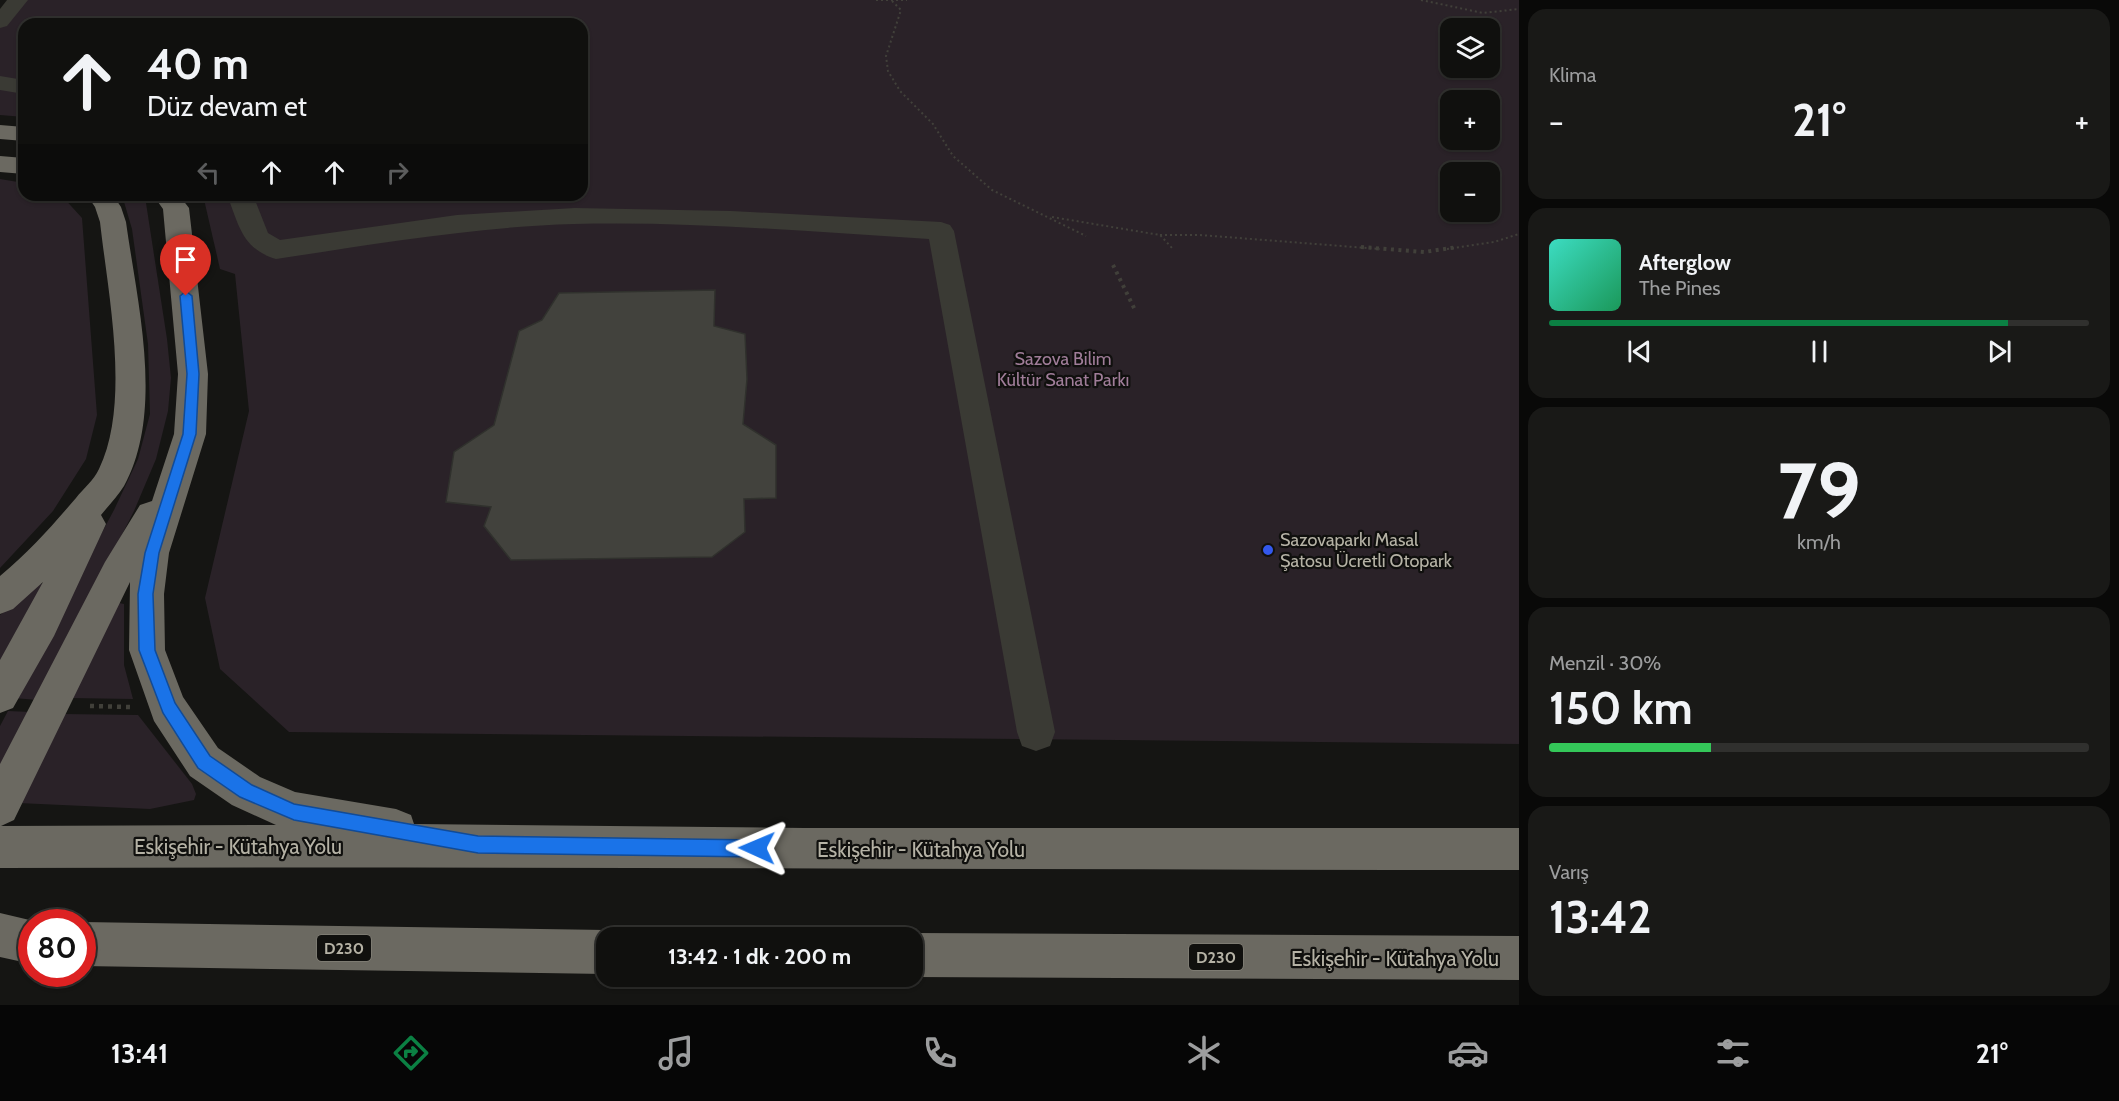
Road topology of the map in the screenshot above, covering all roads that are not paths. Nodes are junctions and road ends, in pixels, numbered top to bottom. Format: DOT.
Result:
graph roads {
  1 [pos="18,0"];
  2 [pos="0,22"];
  3 [pos="0,83"];
  4 [pos="18,86"];
  5 [pos="0,164"];
  6 [pos="18,166"];
  7 [pos="104,201"];
  8 [pos="171,201"];
  9 [pos="242,201"];
  10 [pos="176,477"];
  11 [pos="111,479"];
  12 [pos="0,598"];
  13 [pos="0,695"];
  14 [pos="1036,732"];
  15 [pos="0,806"];
  16 [pos="478,845"];
  17 [pos="0,847"];
  18 [pos="1519,849"];
  19 [pos="0,935"];
  20 [pos="18,940"];
  21 [pos="0,943"];
  22 [pos="18,943"];
  23 [pos="96,944"];
  24 [pos="596,952"];
  25 [pos="923,955"];
  26 [pos="1519,958"];
  1 -- 2 [label="street"];
  3 -- 4 [label="street"];
  5 -- 6 [label="highway"];
  7 -- 11 [label="highway"];
  8 -- 10 [label="highway"];
  9 -- 14 [label="street"];
  10 -- 15 [label="highway"];
  10 -- 16 [label="highway"];
  11 -- 12 [label="highway"];
  11 -- 13 [label="highway"];
  16 -- 17 [label="highway, Eskişehir - Kütahya Yolu"];
  16 -- 18 [label="highway, Eskişehir - Kütahya Yolu"];
  19 -- 20 [label="highway"];
  21 -- 22 [label="highway"];
  23 -- 24 [label="highway, D230"];
  25 -- 26 [label="highway, Eskişehir - Kütahya Yolu / D230"];
}
